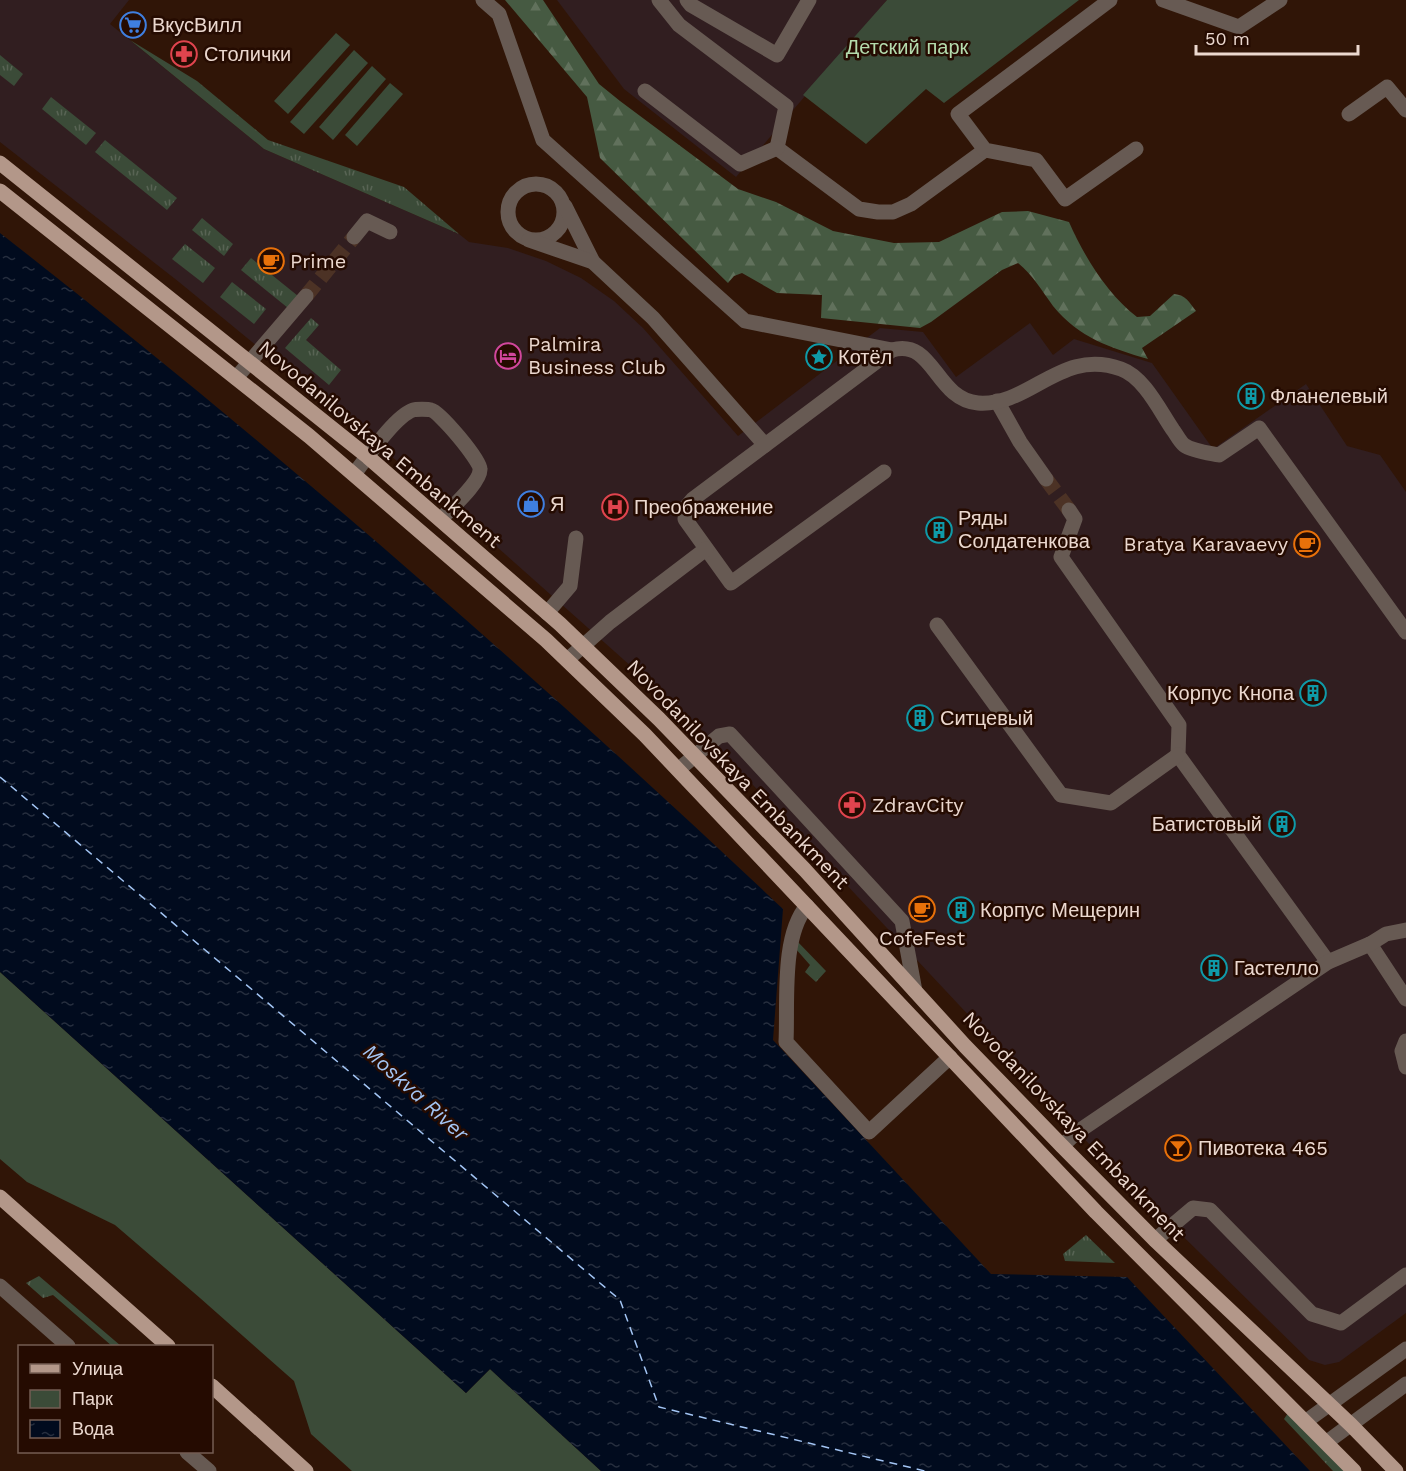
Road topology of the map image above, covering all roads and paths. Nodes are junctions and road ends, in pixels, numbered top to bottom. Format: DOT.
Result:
graph roads {
  1 [pos="483,0"];
  2 [pos="659,0"];
  3 [pos="687,0"];
  4 [pos="809,0"];
  5 [pos="1110,0"];
  6 [pos="1163,0"];
  7 [pos="1280,0"];
  8 [pos="645,91"];
  9 [pos="1406,110"];
  10 [pos="1349,114"];
  11 [pos="777,148"];
  12 [pos="1136,149"];
  13 [pos="985,150"];
  14 [pos="0,163"];
  15 [pos="0,191"];
  16 [pos="562,201"];
  17 [pos="390,232"];
  18 [pos="354,237"];
  19 [pos="529,240"];
  20 [pos="593,262"];
  21 [pos="306,296"];
  22 [pos="892,350"];
  23 [pos="249,362"];
  24 [pos="236,378"];
  25 [pos="997,401"];
  26 [pos="765,445"];
  27 [pos="369,456"];
  28 [pos="884,472"];
  29 [pos="354,474"];
  30 [pos="1046,479"];
  31 [pos="1069,510"];
  32 [pos="441,519"];
  33 [pos="576,538"];
  34 [pos="706,549"];
  35 [pos="547,613"];
  36 [pos="937,625"];
  37 [pos="1406,632"];
  38 [pos="582,646"];
  39 [pos="567,660"];
  40 [pos="1178,755"];
  41 [pos="695,756"];
  42 [pos="679,769"];
  43 [pos="807,906"];
  44 [pos="1406,930"];
  45 [pos="1370,944"];
  46 [pos="1328,962"];
  47 [pos="915,992"];
  48 [pos="1406,999"];
  49 [pos="1406,1041"];
  50 [pos="950,1057"];
  51 [pos="1406,1066"];
  52 [pos="1062,1146"];
  53 [pos="0,1197"];
  54 [pos="1155,1240"];
  55 [pos="1406,1275"];
  56 [pos="0,1286"];
  57 [pos="66,1345"];
  58 [pos="166,1345"];
  59 [pos="1406,1349"];
  60 [pos="1406,1384"];
  61 [pos="213,1387"];
  62 [pos="1329,1404"];
  63 [pos="1305,1422"];
  64 [pos="1351,1425"];
  65 [pos="1327,1442"];
  66 [pos="188,1453"];
  67 [pos="209,1471"];
  68 [pos="306,1471"];
  69 [pos="1354,1471"];
  70 [pos="1396,1471"];
  1 -- 22 [label="street"];
  2 -- 11 [label="street"];
  3 -- 4 [label="street"];
  5 -- 13 [label="street"];
  6 -- 7 [label="street"];
  8 -- 11 [label="street"];
  9 -- 10 [label="street"];
  11 -- 13 [label="street"];
  12 -- 13 [label="street"];
  14 -- 23 [label="main road, Novodanilovskaya Embankment"];
  15 -- 24 [label="main road, Novodanilovskaya Embankment"];
  16 -- 19 [label="street"];
  16 -- 19 [label="street"];
  16 -- 20 [label="street"];
  17 -- 18 [label="street"];
  19 -- 20 [label="street"];
  20 -- 26 [label="street"];
  21 -- 23 [label="street"];
  22 -- 25 [label="street"];
  22 -- 26 [label="street"];
  23 -- 24 [label="street"];
  23 -- 27 [label="main road, Novodanilovskaya Embankment"];
  24 -- 29 [label="main road, Novodanilovskaya Embankment"];
  25 -- 30 [label="street"];
  25 -- 37 [label="street"];
  26 -- 34 [label="street"];
  27 -- 29 [label="street"];
  27 -- 32 [label="main road, Novodanilovskaya Embankment"];
  27 -- 32 [label="street"];
  28 -- 34 [label="street"];
  29 -- 39 [label="main road, Novodanilovskaya Embankment"];
  31 -- 40 [label="street"];
  32 -- 35 [label="main road, Novodanilovskaya Embankment"];
  33 -- 35 [label="street"];
  34 -- 38 [label="street"];
  35 -- 38 [label="main road, Novodanilovskaya Embankment"];
  36 -- 40 [label="street"];
  38 -- 39 [label="street"];
  38 -- 41 [label="main road, Novodanilovskaya Embankment"];
  39 -- 42 [label="main road, Novodanilovskaya Embankment"];
  40 -- 46 [label="street"];
  41 -- 42 [label="street"];
  41 -- 47 [label="main road, Novodanilovskaya Embankment"];
  41 -- 47 [label="street"];
  42 -- 43 [label="main road, Novodanilovskaya Embankment"];
  43 -- 50 [label="main road, Novodanilovskaya Embankment"];
  43 -- 50 [label="street"];
  44 -- 45 [label="street"];
  45 -- 46 [label="street"];
  45 -- 48 [label="street"];
  46 -- 52 [label="street"];
  47 -- 52 [label="main road, Novodanilovskaya Embankment"];
  49 -- 51 [label="street"];
  50 -- 63 [label="main road, Novodanilovskaya Embankment"];
  52 -- 54 [label="main road, Novodanilovskaya Embankment"];
  53 -- 58 [label="main road"];
  54 -- 55 [label="street"];
  54 -- 62 [label="main road, Novodanilovskaya Embankment"];
  56 -- 57 [label="street"];
  59 -- 62 [label="street"];
  60 -- 64 [label="street"];
  61 -- 68 [label="main road"];
  62 -- 63 [label="street"];
  62 -- 64 [label="main road, Novodanilovskaya Embankment"];
  63 -- 65 [label="main road, Novodanilovskaya Embankment"];
  64 -- 65 [label="street"];
  64 -- 70 [label="main road, Novodanilovskaya Embankment"];
  65 -- 69 [label="main road, Novodanilovskaya Embankment"];
  66 -- 67 [label="street"];
}
